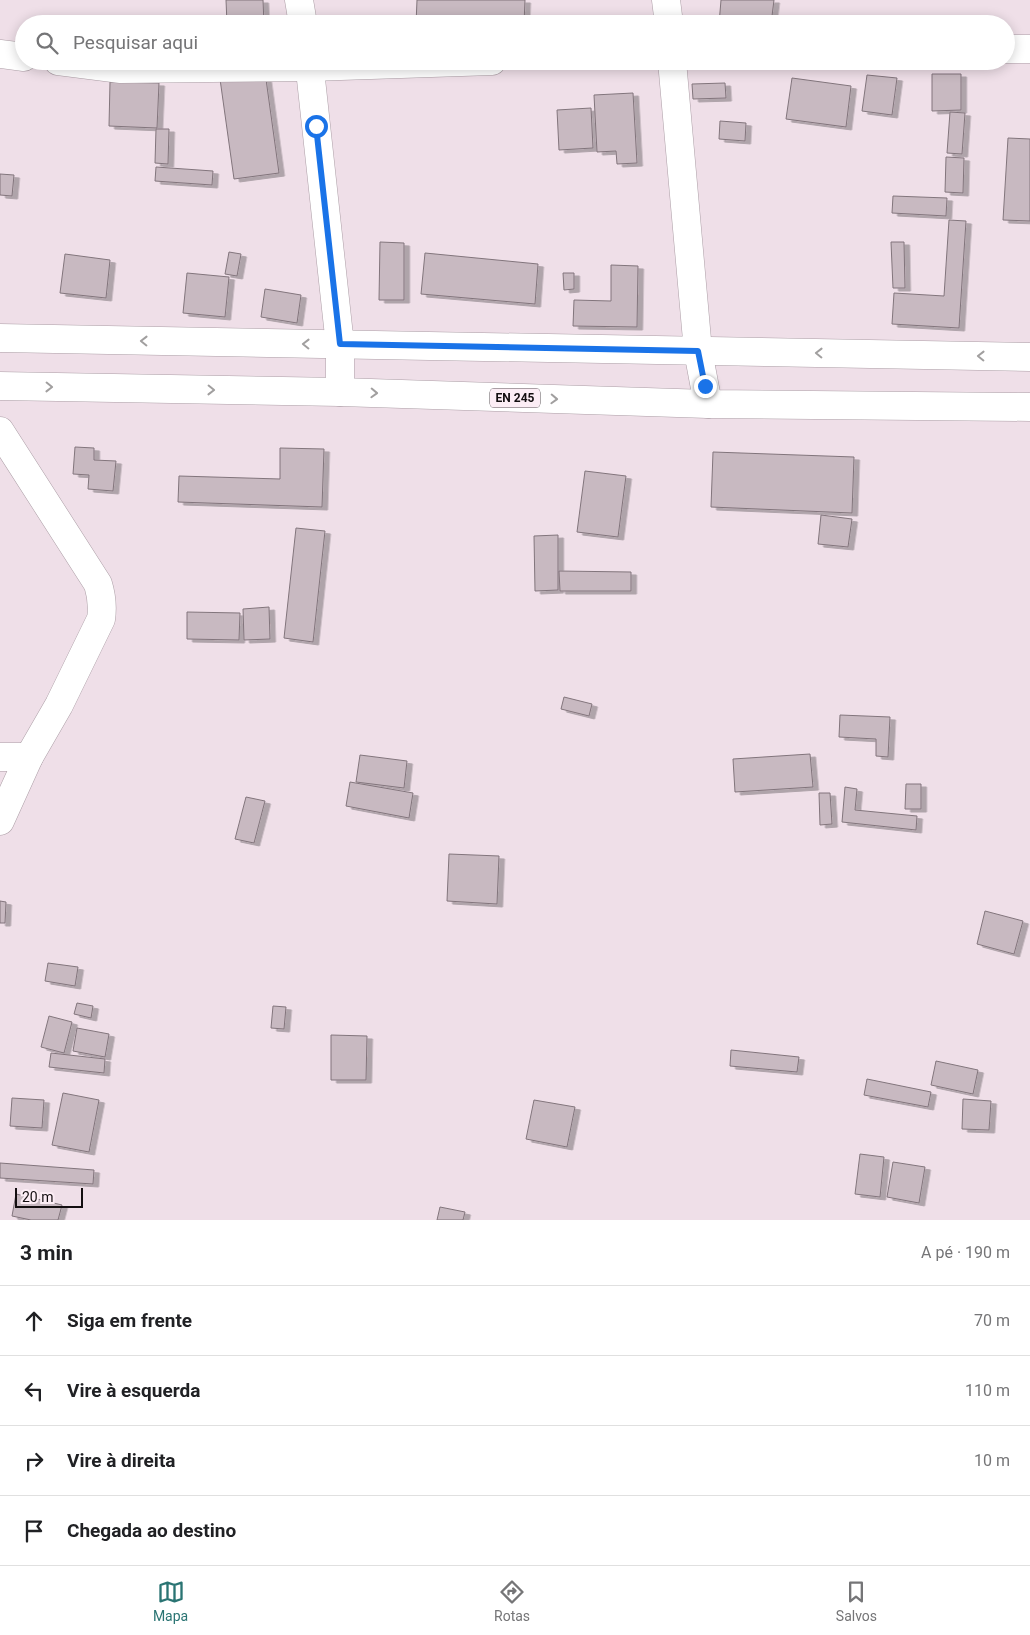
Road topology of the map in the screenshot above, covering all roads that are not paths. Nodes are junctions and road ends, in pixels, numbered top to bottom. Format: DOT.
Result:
graph roads {
  1 [pos="300,0"];
  2 [pos="666,0"];
  3 [pos="302,15"];
  4 [pos="668,15"];
  5 [pos="1030,49"];
  6 [pos="1015,50"];
  7 [pos="0,54"];
  8 [pos="15,56"];
  9 [pos="310,70"];
  10 [pos="673,70"];
  11 [pos="0,338"];
  12 [pos="340,344"];
  13 [pos="698,351"];
  14 [pos="1030,357"];
  15 [pos="0,386"];
  16 [pos="340,392"];
  17 [pos="708,404"];
  18 [pos="1030,407"];
  19 [pos="0,431"];
  20 [pos="0,757"];
  21 [pos="30,757"];
  22 [pos="0,821"];
  1 -- 3 [label="main road"];
  2 -- 4 [label="main road"];
  5 -- 6 [label="main road"];
  7 -- 8 [label="main road"];
  9 -- 12 [label="main road"];
  10 -- 13 [label="main road"];
  12 -- 11 [label="main road, one-way"];
  12 -- 13 [label="main road"];
  12 -- 16 [label="main road"];
  14 -- 13 [label="main road, one-way"];
  13 -- 17 [label="main road"];
  15 -- 16 [label="main road, EN 245, one-way"];
  16 -- 17 [label="main road, EN 245, one-way"];
  17 -- 18 [label="main road, EN 245"];
  19 -- 21 [label="main road"];
  20 -- 21 [label="main road"];
  21 -- 22 [label="main road"];
}
